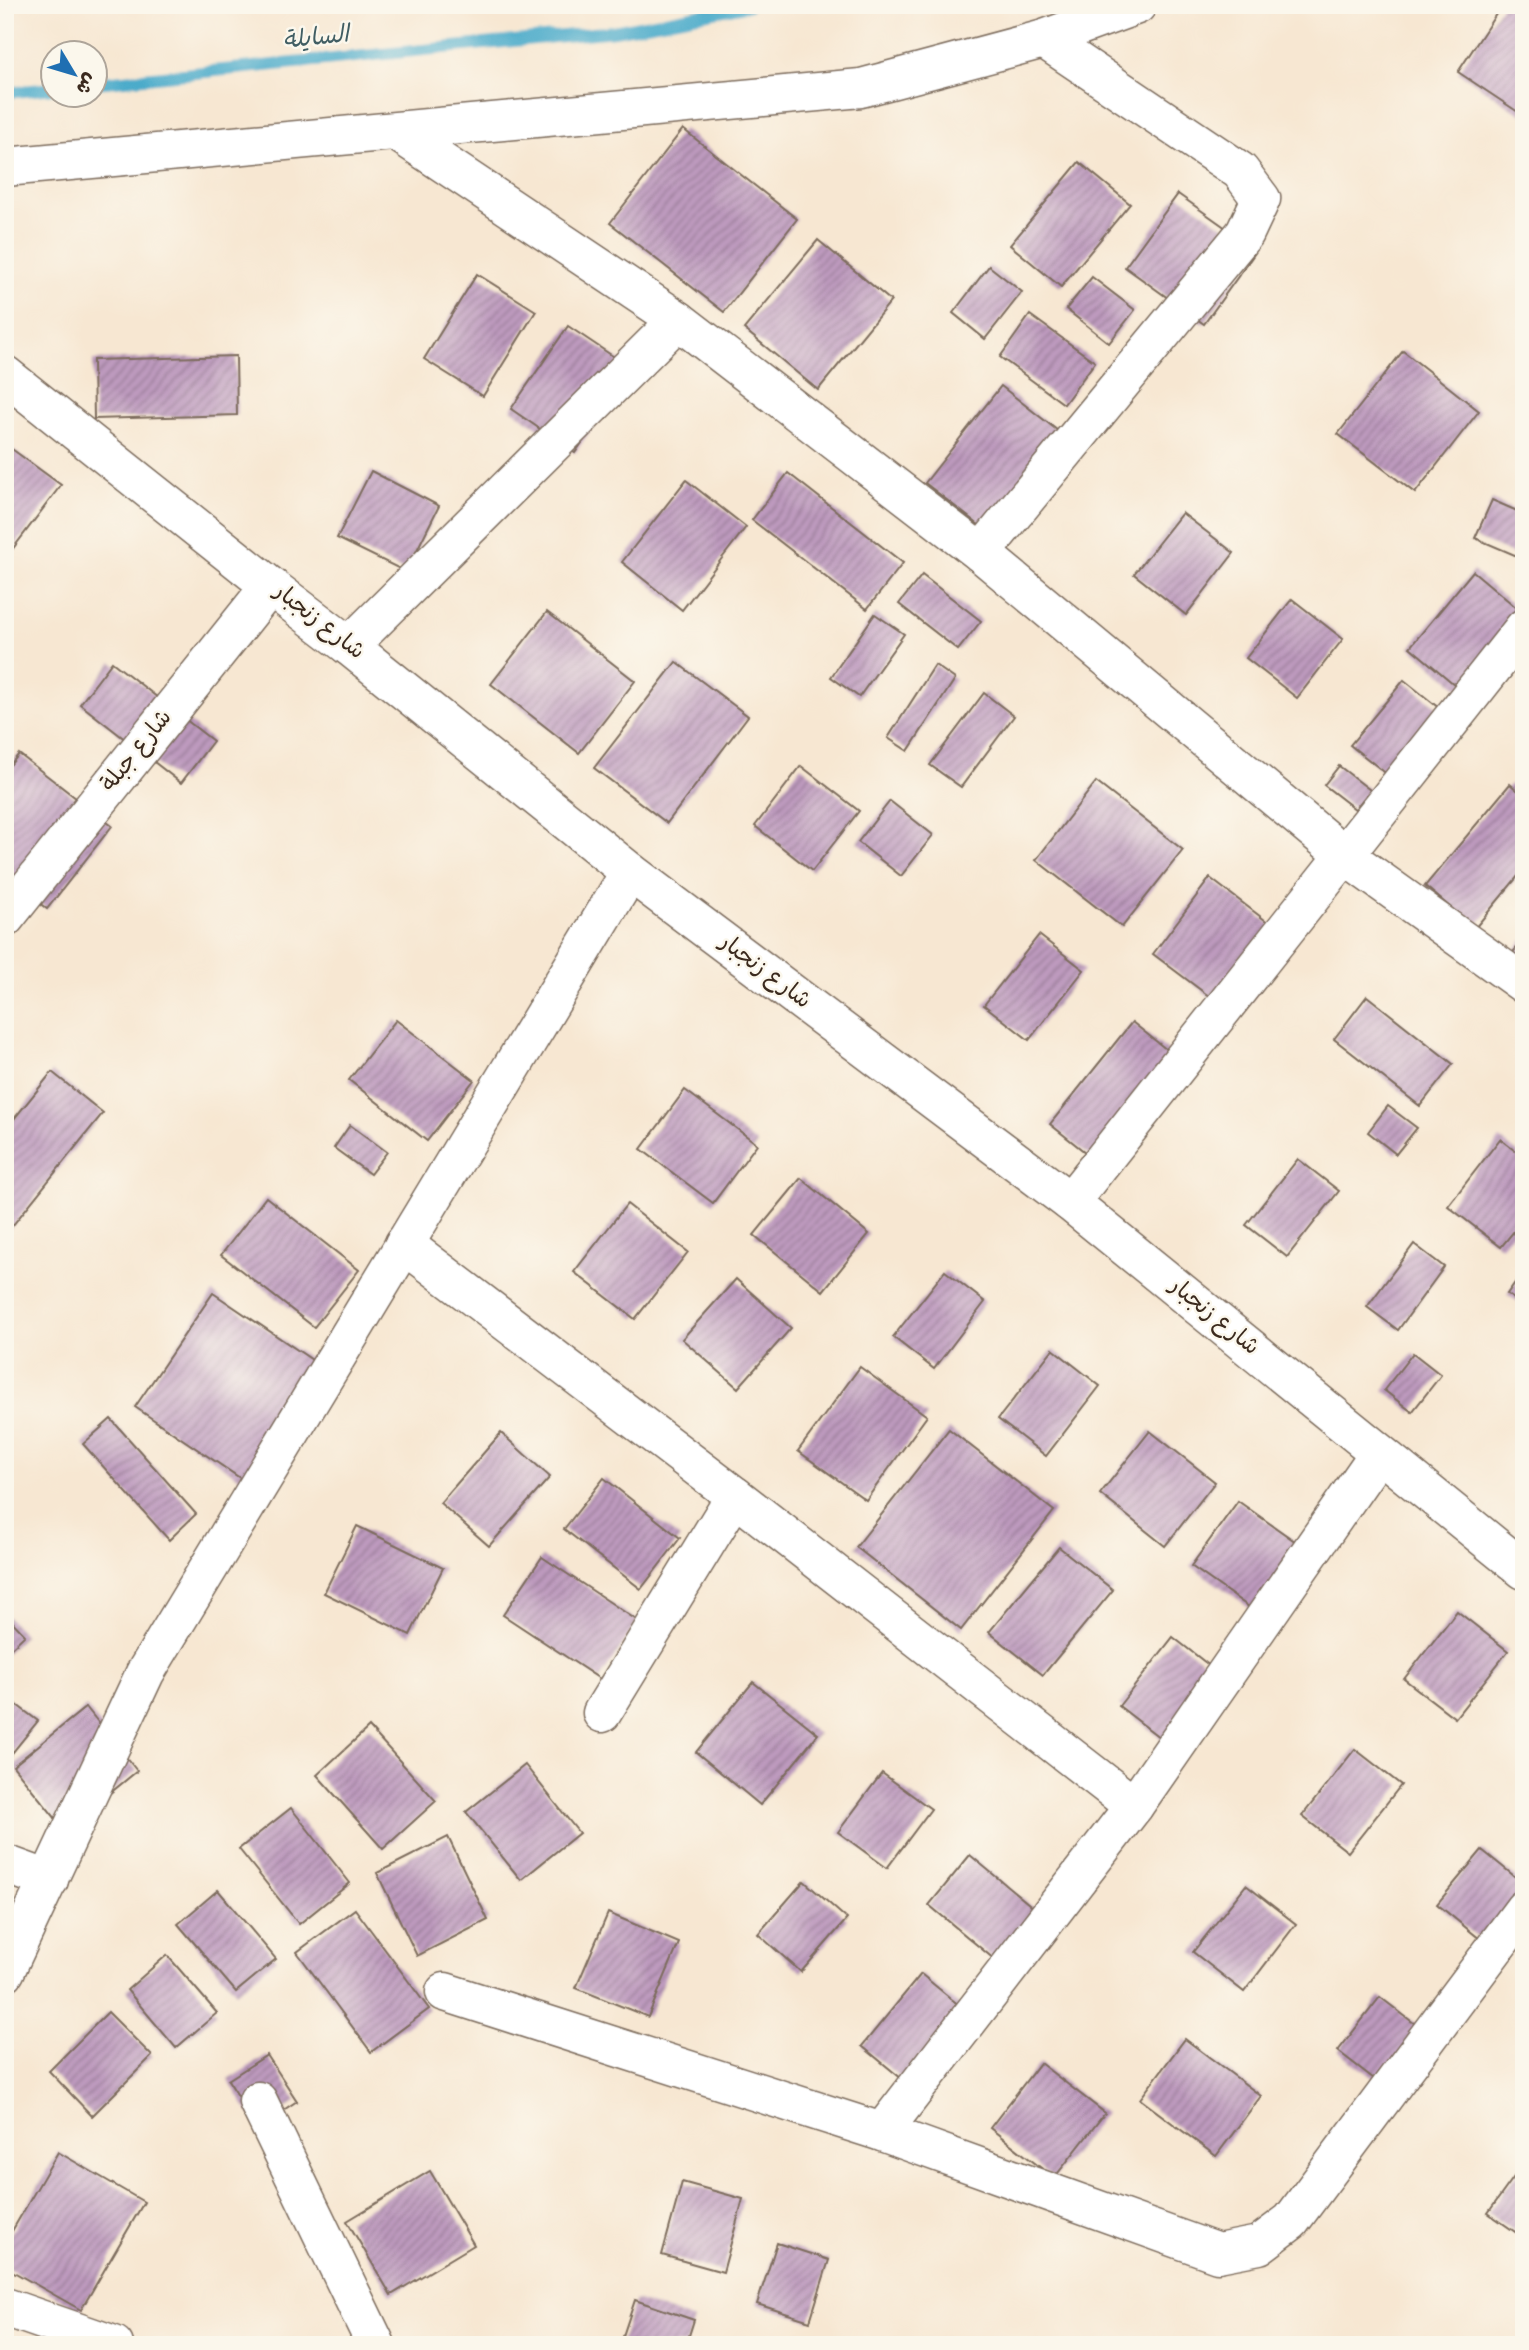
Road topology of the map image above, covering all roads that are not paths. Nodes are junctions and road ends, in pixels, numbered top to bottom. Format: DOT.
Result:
graph roads {
  1 [pos="1137,5"];
  2 [pos="1044,39"];
  3 [pos="397,132"];
  4 [pos="5,167"];
  5 [pos="678,320"];
  6 [pos="5,375"];
  7 [pos="981,553"];
  8 [pos="270,586"];
  9 [pos="1524,628"];
  10 [pos="349,646"];
  11 [pos="1344,855"];
  12 [pos="631,872"];
  13 [pos="7,911"];
  14 [pos="1524,984"];
  15 [pos="1069,1202"];
  16 [pos="404,1244"];
  17 [pos="1379,1452"];
  18 [pos="735,1496"];
  19 [pos="1524,1570"];
  20 [pos="602,1713"];
  21 [pos="1133,1806"];
  22 [pos="5,1864"];
  23 [pos="49,1880"];
  24 [pos="1524,1909"];
  25 [pos="5,1972"];
  26 [pos="445,1992"];
  27 [pos="258,2101"];
  28 [pos="883,2132"];
  29 [pos="5,2308"];
  30 [pos="114,2345"];
  31 [pos="376,2345"];
  1 -- 2 [label="street"];
  2 -- 3 [label="street"];
  2 -- 7 [label="street"];
  3 -- 4 [label="street"];
  3 -- 5 [label="street"];
  5 -- 7 [label="street"];
  5 -- 10 [label="street"];
  6 -- 8 [label="street, شارع زنجبار"];
  7 -- 11 [label="street"];
  8 -- 10 [label="street, شارع زنجبار"];
  8 -- 13 [label="street, شارع جبلة"];
  9 -- 11 [label="street"];
  10 -- 12 [label="street, شارع زنجبار"];
  11 -- 14 [label="street"];
  11 -- 15 [label="street"];
  12 -- 15 [label="street, شارع زنجبار"];
  12 -- 16 [label="street"];
  15 -- 17 [label="street, شارع زنجبار"];
  16 -- 18 [label="street"];
  16 -- 23 [label="street"];
  17 -- 19 [label="street, شارع زنجبار"];
  17 -- 21 [label="street"];
  18 -- 20 [label="street"];
  18 -- 21 [label="street"];
  21 -- 28 [label="street"];
  22 -- 23 [label="street"];
  23 -- 25 [label="street"];
  24 -- 28 [label="street"];
  26 -- 28 [label="street"];
  27 -- 31 [label="street"];
  29 -- 30 [label="street"];
}
